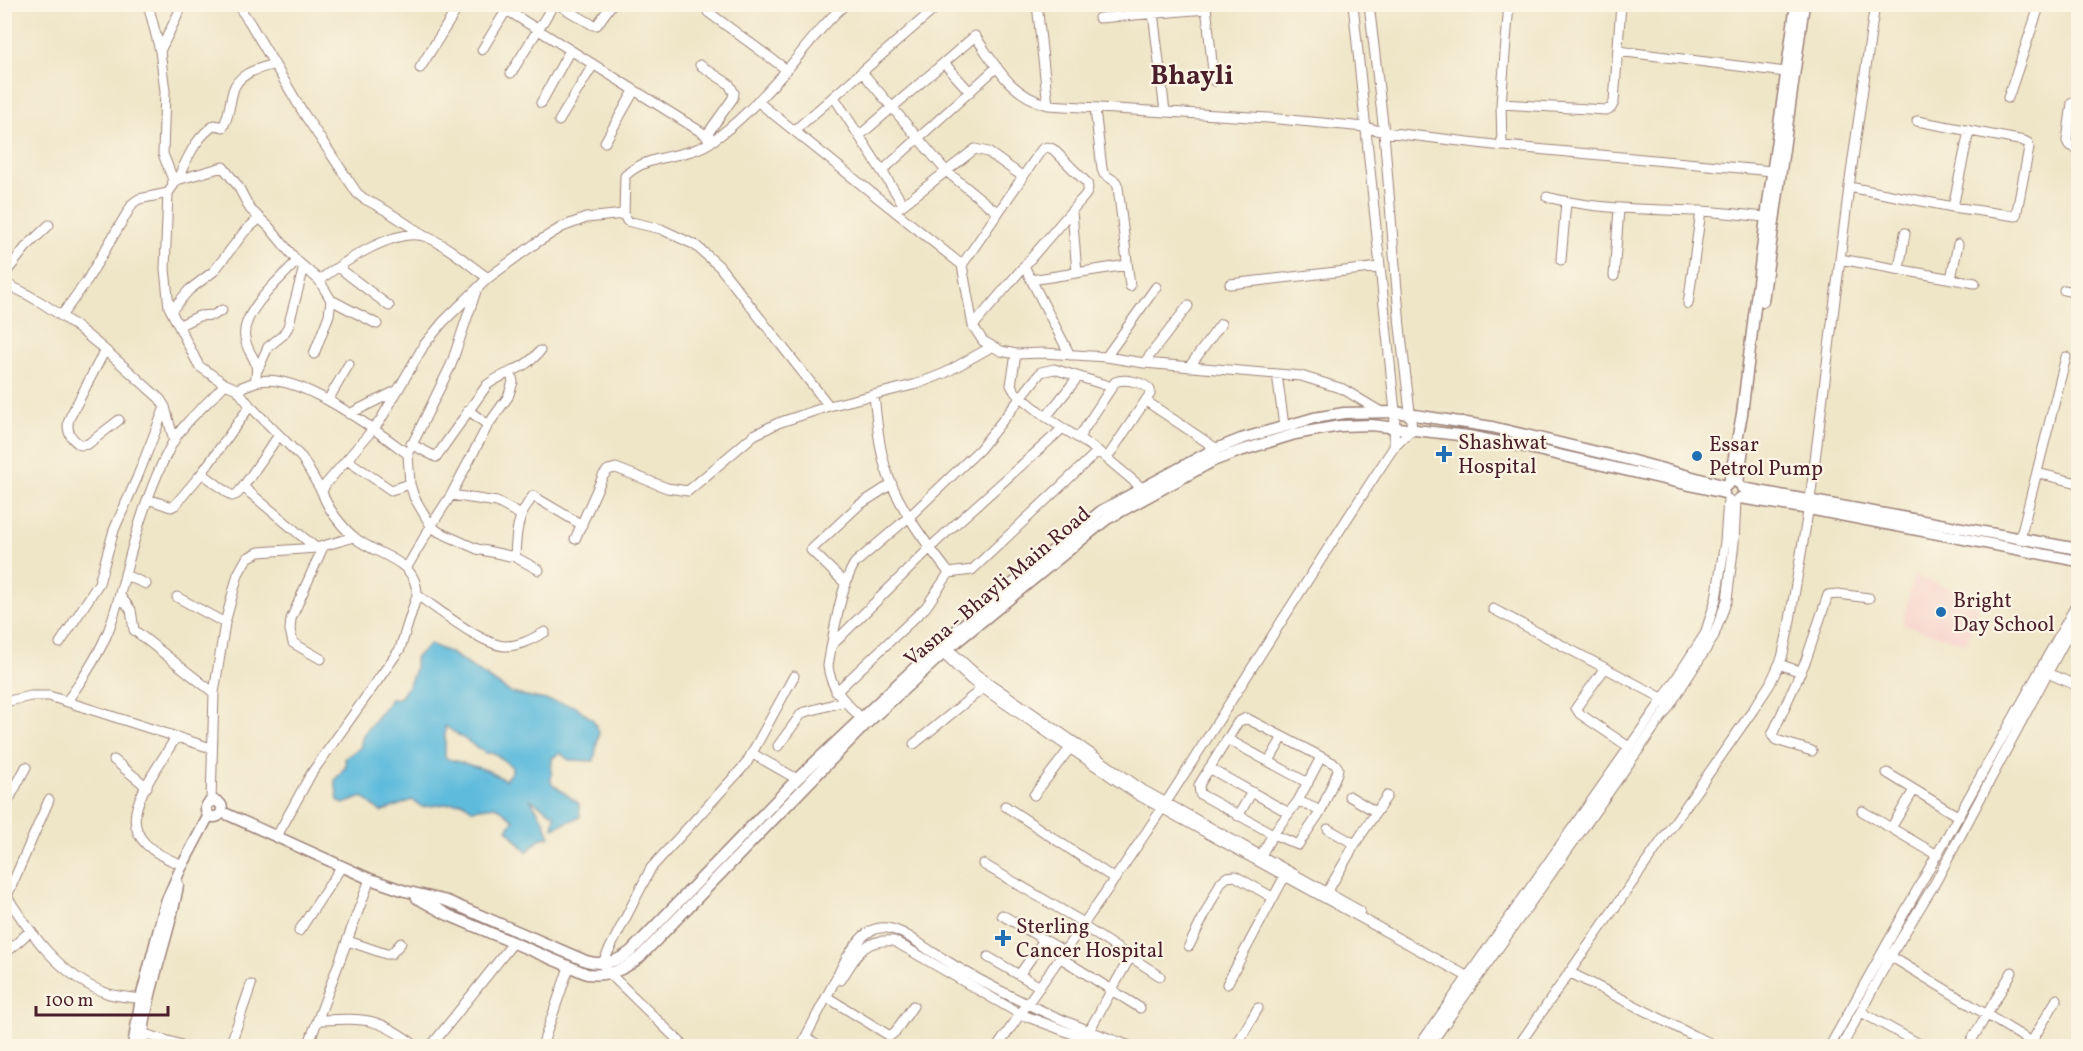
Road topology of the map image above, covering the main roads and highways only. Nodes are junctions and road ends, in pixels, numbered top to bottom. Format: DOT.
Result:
graph roads {
  1 [pos="1796,4"];
  2 [pos="1804,4"];
  3 [pos="1770,218"];
  4 [pos="1733,491"];
  5 [pos="1809,505"];
  6 [pos="2079,549"];
  7 [pos="2079,561"];
  8 [pos="942,648"];
  9 [pos="864,721"];
  10 [pos="222,812"];
  11 [pos="209,815"];
  12 [pos="405,891"];
  13 [pos="138,1032"];
  14 [pos="133,1047"];
  15 [pos="142,1047"];
  1 -- 3 [label="main road"];
  2 -- 3 [label="main road"];
  3 -- 4 [label="main road"];
  4 -- 5 [label="main road, Vasna - Bhayli Main Road"];
  4 -- 8 [label="main road, Vasna - Bhayli Main Road"];
  4 -- 8 [label="main road, Vasna - Bhayli Main Road"];
  5 -- 6 [label="main road, Vasna - Bhayli Main Road"];
  5 -- 7 [label="main road, Vasna - Bhayli Main Road"];
  8 -- 9 [label="main road, Vasna - Bhayli Main Road"];
  9 -- 12 [label="main road, Vasna - Bhayli Main Road"];
  9 -- 12 [label="main road, Vasna - Bhayli Main Road"];
  10 -- 11 [label="main road"];
  10 -- 11 [label="main road"];
  10 -- 12 [label="main road"];
  11 -- 13 [label="main road"];
  13 -- 14 [label="main road"];
  13 -- 15 [label="main road"];
}
